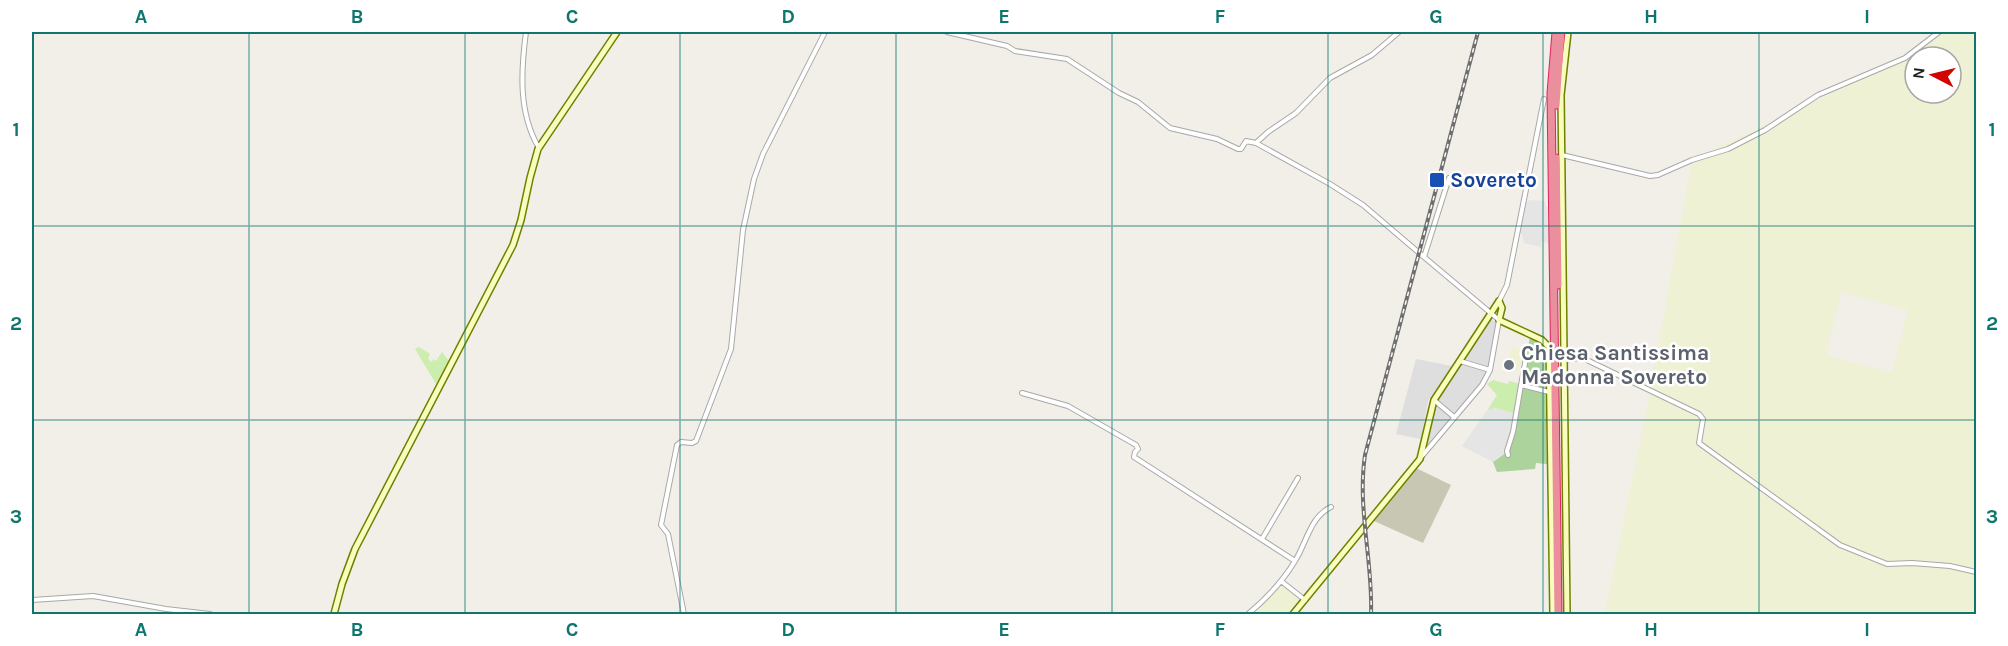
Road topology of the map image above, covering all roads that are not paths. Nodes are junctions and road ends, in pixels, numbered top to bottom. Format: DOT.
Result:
graph roads {
  1 [pos="526,32"];
  2 [pos="617,32"];
  3 [pos="825,32"];
  4 [pos="946,32"];
  5 [pos="1399,32"];
  6 [pos="1556,32"];
  7 [pos="1561,32"];
  8 [pos="1568,32"];
  9 [pos="1939,32"];
  10 [pos="1544,99"];
  11 [pos="1256,143"];
  12 [pos="539,148"];
  13 [pos="1562,155"];
  14 [pos="1449,178"];
  15 [pos="1424,257"];
  16 [pos="1499,301"];
  17 [pos="1491,314"];
  18 [pos="1499,320"];
  19 [pos="1564,349"];
  20 [pos="1526,358"];
  21 [pos="1581,358"];
  22 [pos="1564,360"];
  23 [pos="1460,361"];
  24 [pos="1490,370"];
  25 [pos="1521,385"];
  26 [pos="1550,392"];
  27 [pos="1022,393"];
  28 [pos="1434,400"];
  29 [pos="1454,417"];
  30 [pos="1508,455"];
  31 [pos="1420,459"];
  32 [pos="1298,478"];
  33 [pos="1331,507"];
  34 [pos="1262,538"];
  35 [pos="1295,561"];
  36 [pos="1977,572"];
  37 [pos="1281,581"];
  38 [pos="32,600"];
  39 [pos="1305,600"];
  40 [pos="210,615"];
  41 [pos="334,615"];
  42 [pos="684,615"];
  43 [pos="1248,615"];
  44 [pos="1293,615"];
  45 [pos="1553,615"];
  46 [pos="1560,615"];
  47 [pos="1567,615"];
  1 -- 12 [label="street"];
  2 -- 12 [label="street"];
  3 -- 42 [label="street"];
  4 -- 11 [label="street"];
  5 -- 11 [label="street"];
  6 -- 46 [label="highway"];
  7 -- 46 [label="highway"];
  8 -- 13 [label="street"];
  9 -- 13 [label="street"];
  10 -- 16 [label="street"];
  11 -- 15 [label="street"];
  12 -- 41 [label="street"];
  13 -- 19 [label="street"];
  14 -- 15 [label="street"];
  15 -- 17 [label="street"];
  16 -- 17 [label="street"];
  16 -- 18 [label="street"];
  17 -- 18 [label="street"];
  17 -- 23 [label="street"];
  18 -- 24 [label="street"];
  18 -- 26 [label="street"];
  19 -- 21 [label="street"];
  19 -- 22 [label="street"];
  20 -- 25 [label="street"];
  21 -- 22 [label="street"];
  21 -- 36 [label="street"];
  22 -- 47 [label="street"];
  23 -- 24 [label="street"];
  23 -- 28 [label="street"];
  24 -- 29 [label="street"];
  25 -- 26 [label="street"];
  25 -- 30 [label="street"];
  26 -- 45 [label="street"];
  27 -- 34 [label="street"];
  28 -- 29 [label="street"];
  28 -- 31 [label="street"];
  29 -- 31 [label="street"];
  31 -- 39 [label="street"];
  32 -- 34 [label="street"];
  33 -- 35 [label="street"];
  34 -- 35 [label="street"];
  35 -- 37 [label="street"];
  37 -- 39 [label="street"];
  37 -- 43 [label="street"];
  38 -- 40 [label="street"];
  39 -- 44 [label="street"];
}
